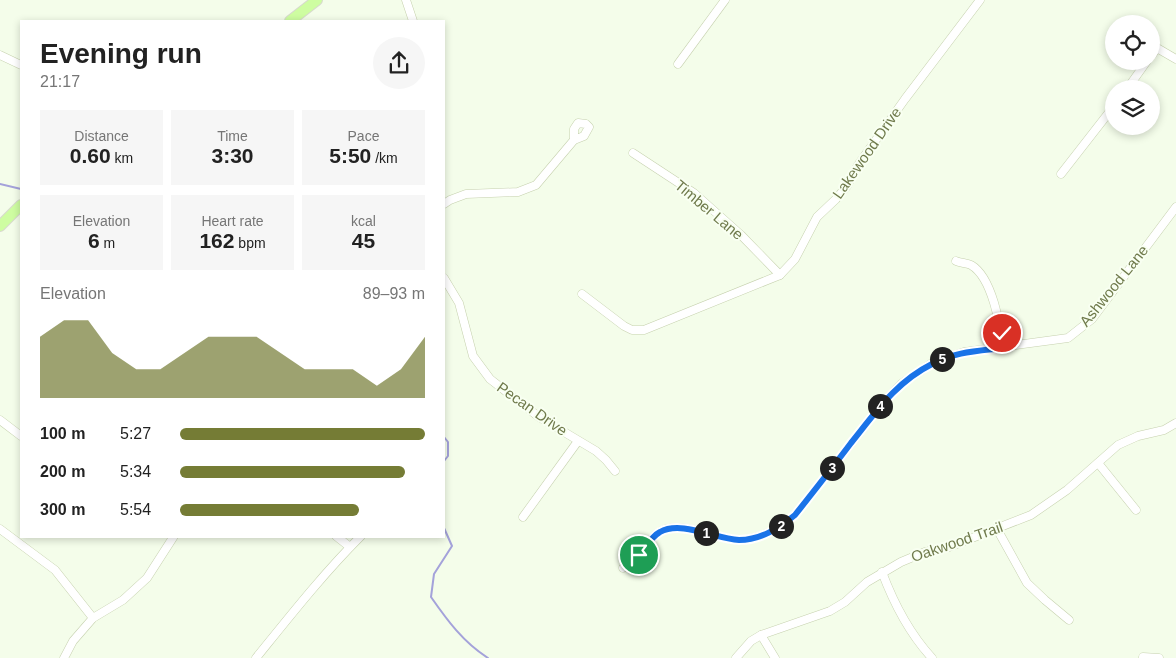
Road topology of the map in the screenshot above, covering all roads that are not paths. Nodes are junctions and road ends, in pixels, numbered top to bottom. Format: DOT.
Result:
graph roads {
  1 [pos="317,0"];
  2 [pos="406,0"];
  3 [pos="725,0"];
  4 [pos="980,0"];
  5 [pos="291,20"];
  6 [pos="413,20"];
  7 [pos="1160,49"];
  8 [pos="0,55"];
  9 [pos="1176,59"];
  10 [pos="678,64"];
  11 [pos="20,65"];
  12 [pos="1105,117"];
  13 [pos="574,140"];
  14 [pos="633,153"];
  15 [pos="1060,174"];
  16 [pos="445,203"];
  17 [pos="20,206"];
  18 [pos="1176,207"];
  19 [pos="0,226"];
  20 [pos="956,262"];
  21 [pos="780,275"];
  22 [pos="445,280"];
  23 [pos="582,294"];
  24 [pos="1002,348"];
  25 [pos="0,420"];
  26 [pos="1176,423"];
  27 [pos="20,435"];
  28 [pos="578,441"];
  29 [pos="1098,463"];
  30 [pos="615,471"];
  31 [pos="1136,510"];
  32 [pos="523,517"];
  33 [pos="0,529"];
  34 [pos="997,529"];
  35 [pos="173,538"];
  36 [pos="339,538"];
  37 [pos="359,538"];
  38 [pos="350,547"];
  39 [pos="624,568"];
  40 [pos="882,572"];
  41 [pos="93,618"];
  42 [pos="1069,620"];
  43 [pos="762,634"];
  44 [pos="1143,657"];
  45 [pos="64,658"];
  46 [pos="256,658"];
  47 [pos="736,658"];
  48 [pos="775,658"];
  49 [pos="932,658"];
  50 [pos="1159,658"];
  1 -- 5 [label="main road"];
  2 -- 6 [label="street"];
  3 -- 10 [label="street"];
  4 -- 21 [label="street, Lakewood Drive"];
  7 -- 9 [label="street"];
  8 -- 11 [label="street"];
  12 -- 15 [label="street"];
  13 -- 16 [label="street"];
  14 -- 21 [label="street, Timber Lane"];
  17 -- 19 [label="main road"];
  18 -- 24 [label="street, Ashwood Lane"];
  20 -- 24 [label="street"];
  21 -- 23 [label="street, Lakewood Drive"];
  22 -- 28 [label="street, Pecan Drive"];
  24 -- 39 [label="street, Ashwood Lane"];
  25 -- 27 [label="street"];
  26 -- 29 [label="street, Oakwood Trail"];
  28 -- 30 [label="street, Pecan Drive"];
  28 -- 32 [label="street"];
  29 -- 31 [label="street"];
  29 -- 34 [label="street, Oakwood Trail"];
  33 -- 41 [label="street"];
  34 -- 40 [label="street, Oakwood Trail"];
  34 -- 42 [label="street"];
  35 -- 41 [label="street"];
  36 -- 38 [label="street"];
  37 -- 38 [label="street"];
  38 -- 46 [label="street"];
  40 -- 43 [label="street, Oakwood Trail"];
  40 -- 49 [label="street"];
  41 -- 45 [label="street"];
  43 -- 47 [label="street, Oakwood Trail"];
  43 -- 48 [label="street"];
  44 -- 50 [label="street"];
}
